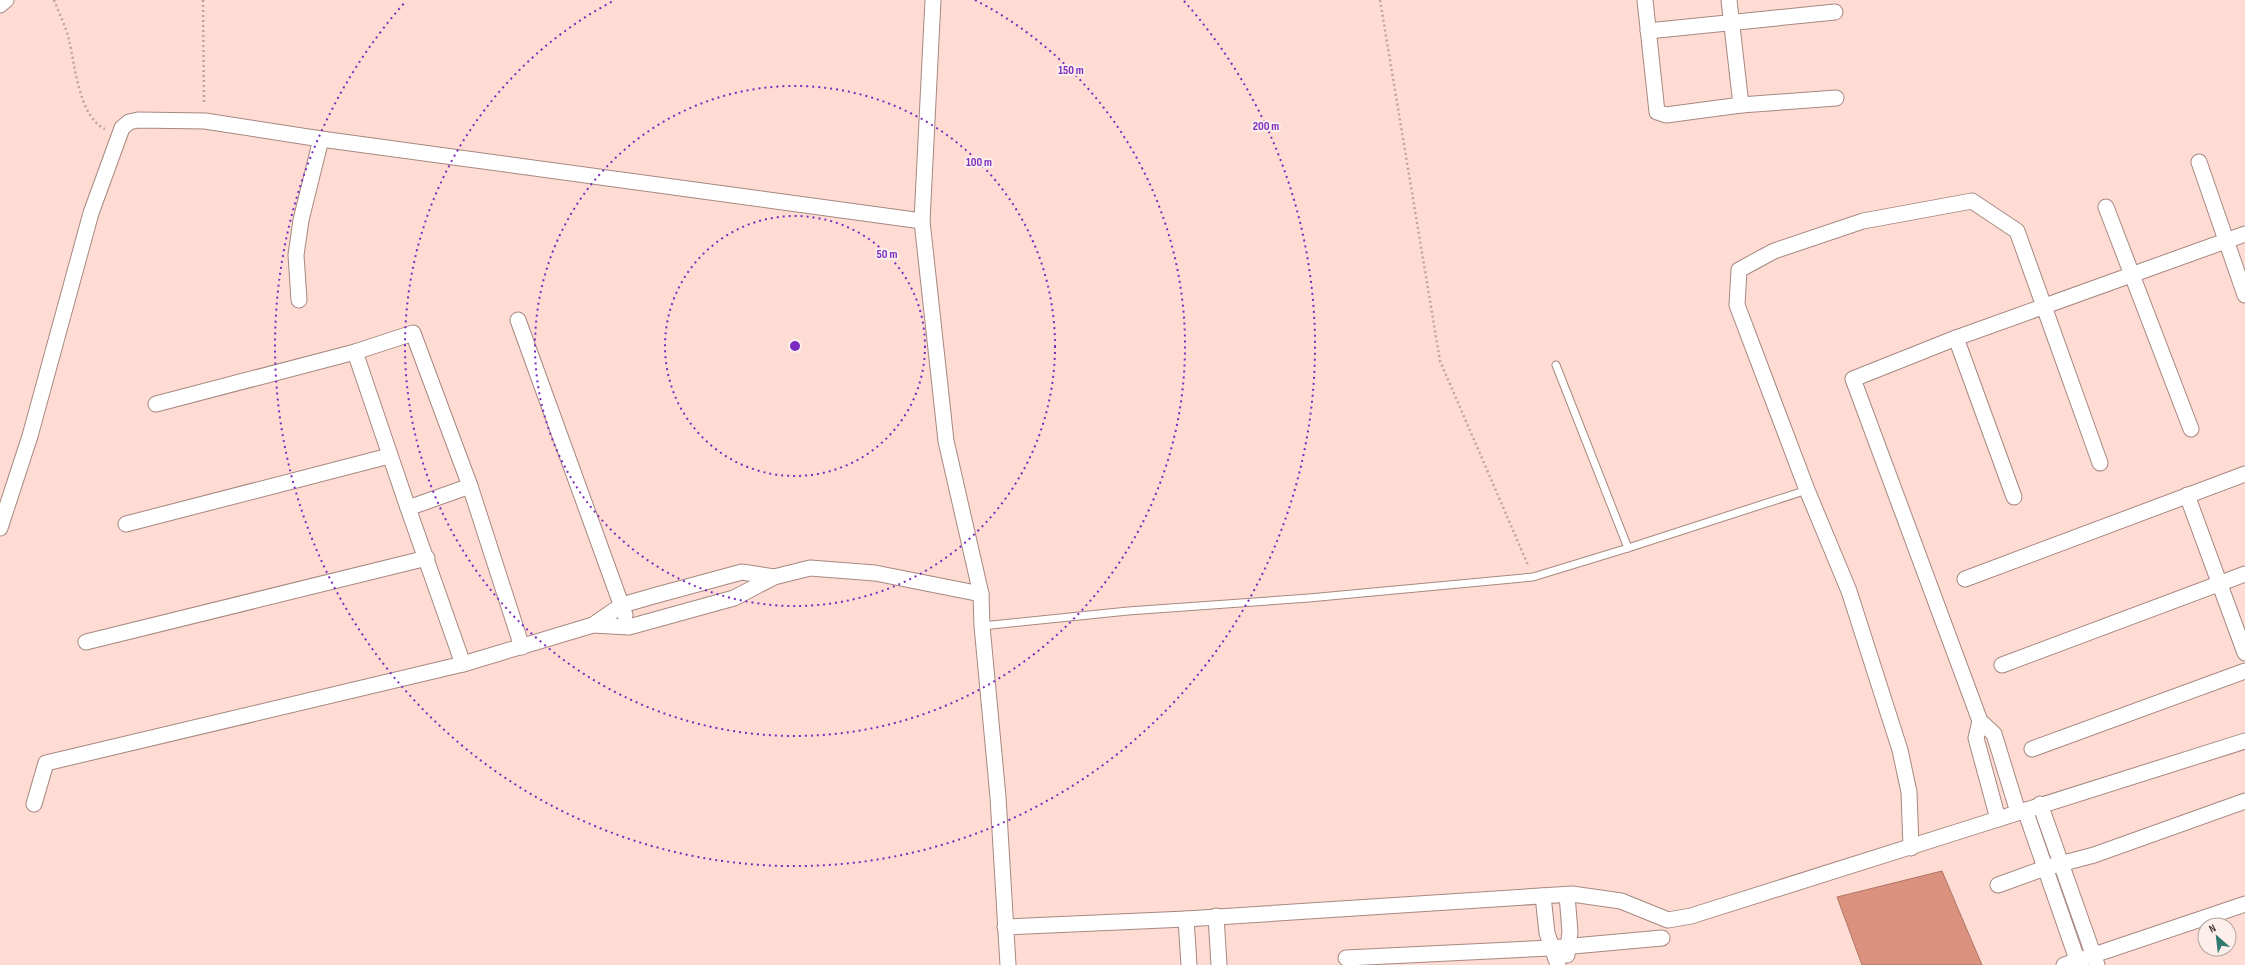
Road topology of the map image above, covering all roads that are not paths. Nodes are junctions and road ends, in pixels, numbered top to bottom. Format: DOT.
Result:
graph roads {
  1 [pos="6,0"];
  2 [pos="933,0"];
  3 [pos="1645,0"];
  4 [pos="1729,0"];
  5 [pos="0,5"];
  6 [pos="1835,12"];
  7 [pos="1731,22"];
  8 [pos="1648,31"];
  9 [pos="1836,98"];
  10 [pos="1741,105"];
  11 [pos="321,139"];
  12 [pos="2199,162"];
  13 [pos="2106,207"];
  14 [pos="922,221"];
  15 [pos="2245,234"];
  16 [pos="2226,241"];
  17 [pos="2131,276"];
  18 [pos="2245,295"];
  19 [pos="299,300"];
  20 [pos="2044,306"];
  21 [pos="518,320"];
  22 [pos="1956,338"];
  23 [pos="355,352"];
  24 [pos="1556,365"];
  25 [pos="156,404"];
  26 [pos="2191,429"];
  27 [pos="390,456"];
  28 [pos="2100,463"];
  29 [pos="2245,474"];
  30 [pos="470,486"];
  31 [pos="1807,490"];
  32 [pos="2187,495"];
  33 [pos="2014,497"];
  34 [pos="408,508"];
  35 [pos="126,524"];
  36 [pos="0,528"];
  37 [pos="1628,548"];
  38 [pos="427,558"];
  39 [pos="2245,574"];
  40 [pos="774,577"];
  41 [pos="1965,579"];
  42 [pos="2220,583"];
  43 [pos="981,594"];
  44 [pos="622,605"];
  45 [pos="592,625"];
  46 [pos="982,626"];
  47 [pos="629,628"];
  48 [pos="86,642"];
  49 [pos="522,647"];
  50 [pos="2245,653"];
  51 [pos="463,664"];
  52 [pos="2002,665"];
  53 [pos="2245,671"];
  54 [pos="1980,721"];
  55 [pos="2245,741"];
  56 [pos="2032,749"];
  57 [pos="2245,801"];
  58 [pos="34,804"];
  59 [pos="2040,804"];
  60 [pos="2022,811"];
  61 [pos="1998,819"];
  62 [pos="1911,848"];
  63 [pos="2061,864"];
  64 [pos="2045,868"];
  65 [pos="1998,885"];
  66 [pos="1567,895"];
  67 [pos="1543,896"];
  68 [pos="2245,904"];
  69 [pos="1216,916"];
  70 [pos="1186,919"];
  71 [pos="1005,927"];
  72 [pos="1662,938"];
  73 [pos="1569,946"];
  74 [pos="1551,948"];
  75 [pos="1346,958"];
  76 [pos="2096,960"];
  77 [pos="2074,964"];
  78 [pos="1008,965"];
  79 [pos="1189,965"];
  80 [pos="1219,965"];
  81 [pos="1558,965"];
  82 [pos="1565,965"];
  1 -- 5 [label="street"];
  2 -- 14 [label="street"];
  3 -- 8 [label="street"];
  4 -- 7 [label="street"];
  6 -- 7 [label="street"];
  7 -- 8 [label="street"];
  7 -- 10 [label="street"];
  8 -- 10 [label="street"];
  9 -- 10 [label="street"];
  11 -- 14 [label="street"];
  11 -- 19 [label="street"];
  11 -- 36 [label="street"];
  12 -- 16 [label="street"];
  13 -- 17 [label="street"];
  14 -- 43 [label="street"];
  15 -- 16 [label="street"];
  16 -- 17 [label="street"];
  16 -- 18 [label="street"];
  17 -- 20 [label="street"];
  17 -- 26 [label="street"];
  20 -- 22 [label="street"];
  20 -- 28 [label="street"];
  20 -- 31 [label="street"];
  21 -- 44 [label="street"];
  22 -- 33 [label="street"];
  22 -- 54 [label="street"];
  23 -- 25 [label="street"];
  23 -- 27 [label="street"];
  23 -- 30 [label="street"];
  24 -- 37 [label="lane"];
  27 -- 34 [label="street"];
  27 -- 35 [label="street"];
  29 -- 32 [label="street"];
  30 -- 34 [label="street"];
  30 -- 49 [label="street"];
  31 -- 37 [label="lane"];
  31 -- 62 [label="street"];
  32 -- 41 [label="street"];
  32 -- 42 [label="street"];
  34 -- 38 [label="street"];
  37 -- 46 [label="lane"];
  38 -- 48 [label="street"];
  38 -- 51 [label="street"];
  39 -- 42 [label="street"];
  40 -- 43 [label="street"];
  40 -- 44 [label="street"];
  40 -- 47 [label="street"];
  42 -- 50 [label="street"];
  42 -- 52 [label="street"];
  43 -- 46 [label="street"];
  44 -- 45 [label="street"];
  44 -- 47 [label="street"];
  45 -- 47 [label="street"];
  45 -- 49 [label="street"];
  46 -- 71 [label="street"];
  49 -- 51 [label="street"];
  51 -- 58 [label="street"];
  53 -- 56 [label="street"];
  54 -- 60 [label="street"];
  54 -- 61 [label="street"];
  55 -- 59 [label="street"];
  57 -- 63 [label="street"];
  59 -- 60 [label="street"];
  59 -- 63 [label="street"];
  60 -- 61 [label="street"];
  60 -- 64 [label="street"];
  61 -- 62 [label="street"];
  62 -- 66 [label="street"];
  63 -- 64 [label="street"];
  63 -- 76 [label="street"];
  64 -- 65 [label="street"];
  64 -- 77 [label="street"];
  66 -- 67 [label="street"];
  66 -- 73 [label="street"];
  67 -- 69 [label="street"];
  67 -- 74 [label="street"];
  68 -- 76 [label="street"];
  69 -- 70 [label="street"];
  69 -- 80 [label="street"];
  70 -- 71 [label="street"];
  70 -- 79 [label="street"];
  71 -- 78 [label="street"];
  72 -- 73 [label="street"];
  73 -- 74 [label="street"];
  73 -- 82 [label="street"];
  74 -- 75 [label="street"];
  74 -- 81 [label="street"];
  76 -- 77 [label="street"];
}
